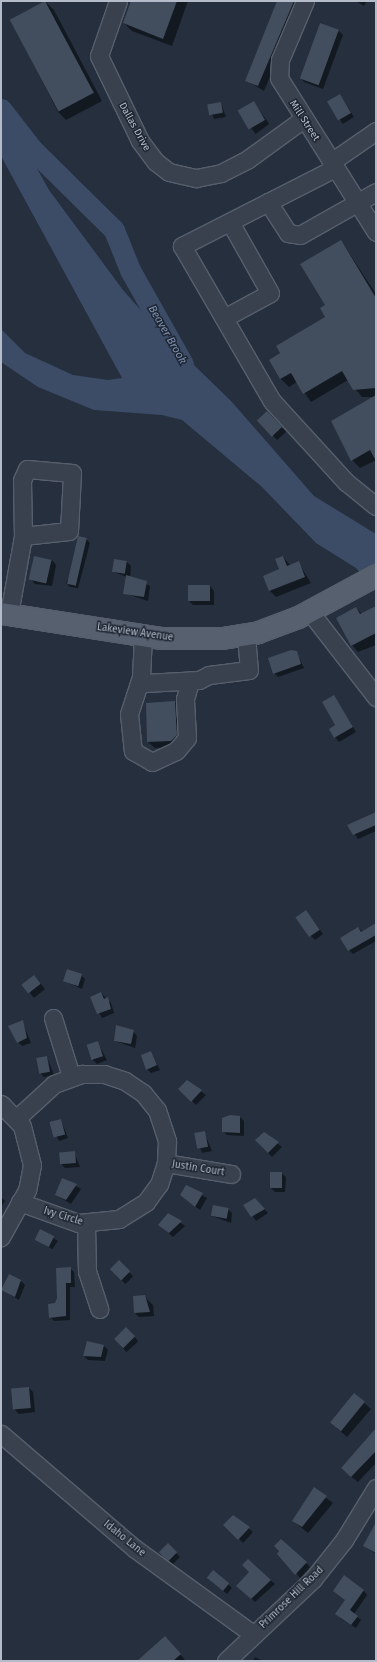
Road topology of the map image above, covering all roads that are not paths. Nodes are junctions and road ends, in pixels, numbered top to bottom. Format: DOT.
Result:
graph roads {
  1 [pos="118,1"];
  2 [pos="305,1"];
  3 [pos="303,119"];
  4 [pos="376,131"];
  5 [pos="333,165"];
  6 [pos="376,192"];
  7 [pos="268,202"];
  8 [pos="358,203"];
  9 [pos="230,222"];
  10 [pos="376,232"];
  11 [pos="224,318"];
  12 [pos="376,506"];
  13 [pos="23,536"];
  14 [pos="368,579"];
  15 [pos="310,612"];
  16 [pos="5,613"];
  17 [pos="246,634"];
  18 [pos="143,636"];
  19 [pos="141,677"];
  20 [pos="190,680"];
  21 [pos="376,696"];
  22 [pos="53,1018"];
  23 [pos="71,1076"];
  24 [pos="1,1104"];
  25 [pos="17,1118"];
  26 [pos="166,1163"];
  27 [pos="231,1174"];
  28 [pos="20,1202"];
  29 [pos="86,1224"];
  30 [pos="1,1237"];
  31 [pos="99,1309"];
  32 [pos="6,1438"];
  33 [pos="376,1488"];
  34 [pos="254,1635"];
  35 [pos="226,1661"];
  1 -- 3 [label="street, Dallas Drive"];
  2 -- 3 [label="street, Mill Street"];
  3 -- 5 [label="street, Mill Street"];
  4 -- 5 [label="street"];
  5 -- 7 [label="street"];
  5 -- 8 [label="street, Mill Street"];
  6 -- 8 [label="street"];
  7 -- 8 [label="street"];
  7 -- 9 [label="street"];
  8 -- 10 [label="street, Mill Street"];
  9 -- 11 [label="street"];
  9 -- 11 [label="street"];
  11 -- 12 [label="street"];
  13 -- 13 [label="street"];
  13 -- 16 [label="street"];
  14 -- 15 [label="main road, Lakeview Avenue"];
  15 -- 17 [label="main road, Lakeview Avenue"];
  15 -- 21 [label="street"];
  16 -- 18 [label="main road, Lakeview Avenue"];
  17 -- 18 [label="main road, Lakeview Avenue"];
  17 -- 20 [label="street"];
  18 -- 19 [label="street"];
  19 -- 20 [label="street"];
  19 -- 20 [label="street"];
  22 -- 23 [label="street"];
  23 -- 25 [label="street, Ivy Circle"];
  23 -- 26 [label="street, Ivy Circle"];
  24 -- 25 [label="street"];
  25 -- 28 [label="street"];
  26 -- 27 [label="street, Justin Court"];
  26 -- 29 [label="street, Ivy Circle"];
  28 -- 29 [label="street, Ivy Circle"];
  28 -- 30 [label="street"];
  29 -- 31 [label="street"];
  32 -- 34 [label="street, Idaho Lane"];
  33 -- 34 [label="street, Primrose Hill Road"];
  34 -- 35 [label="street, Primrose Hill Road"];
}
